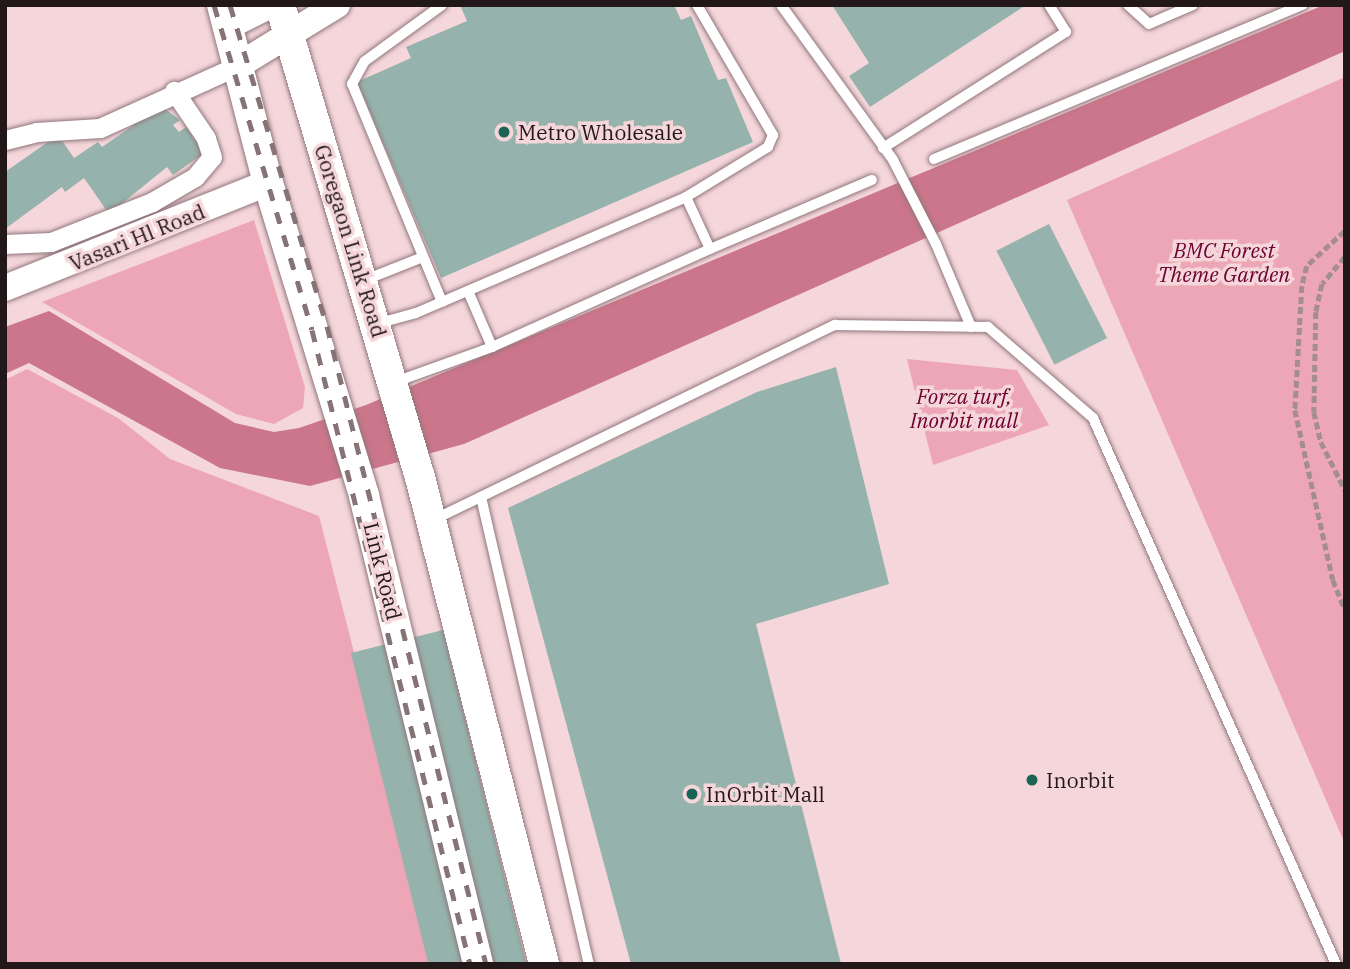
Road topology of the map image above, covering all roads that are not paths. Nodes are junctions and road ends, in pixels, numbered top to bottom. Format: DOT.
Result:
graph roads {
  1 [pos="271,5"];
  2 [pos="280,5"];
  3 [pos="337,5"];
  4 [pos="442,5"];
  5 [pos="697,5"];
  6 [pos="781,5"];
  7 [pos="1049,5"];
  8 [pos="1128,5"];
  9 [pos="1194,5"];
  10 [pos="1303,5"];
  11 [pos="226,16"];
  12 [pos="290,37"];
  13 [pos="239,65"];
  14 [pos="174,91"];
  15 [pos="5,140"];
  16 [pos="883,148"];
  17 [pos="934,159"];
  18 [pos="872,180"];
  19 [pos="268,183"];
  20 [pos="686,197"];
  21 [pos="95,223"];
  22 [pos="5,244"];
  23 [pos="710,248"];
  24 [pos="106,251"];
  25 [pos="423,257"];
  26 [pos="363,281"];
  27 [pos="5,288"];
  28 [pos="468,291"];
  29 [pos="442,302"];
  30 [pos="376,324"];
  31 [pos="971,327"];
  32 [pos="492,347"];
  33 [pos="395,385"];
  34 [pos="481,497"];
  35 [pos="431,521"];
  36 [pos="478,964"];
  37 [pos="544,964"];
  38 [pos="589,964"];
  39 [pos="1336,964"];
  1 -- 11 [label="street"];
  2 -- 12 [label="main road, Goregaon Link Road"];
  3 -- 12 [label="street"];
  4 -- 25 [label="lane"];
  5 -- 20 [label="lane"];
  6 -- 16 [label="lane"];
  7 -- 16 [label="lane"];
  8 -- 9 [label="lane"];
  10 -- 17 [label="lane"];
  11 -- 13 [label="main road, Link Road"];
  12 -- 13 [label="street"];
  12 -- 26 [label="main road, Goregaon Link Road"];
  13 -- 14 [label="street"];
  13 -- 19 [label="main road, Link Road"];
  14 -- 15 [label="street"];
  14 -- 21 [label="street"];
  16 -- 31 [label="lane"];
  18 -- 23 [label="lane"];
  19 -- 24 [label="street, Vasari Hl Road"];
  19 -- 36 [label="main road, Link Road"];
  20 -- 23 [label="lane"];
  20 -- 28 [label="lane"];
  21 -- 22 [label="street"];
  21 -- 24 [label="street"];
  23 -- 32 [label="lane"];
  24 -- 27 [label="street, Vasari Hl Road"];
  25 -- 26 [label="lane"];
  25 -- 29 [label="lane"];
  26 -- 30 [label="main road, Goregaon Link Road"];
  28 -- 29 [label="lane"];
  28 -- 32 [label="lane"];
  29 -- 30 [label="lane"];
  30 -- 33 [label="main road, Goregaon Link Road"];
  31 -- 34 [label="lane"];
  31 -- 39 [label="lane"];
  32 -- 33 [label="lane"];
  33 -- 35 [label="main road, Goregaon Link Road"];
  34 -- 35 [label="lane"];
  34 -- 38 [label="lane"];
  35 -- 37 [label="main road"];
}
